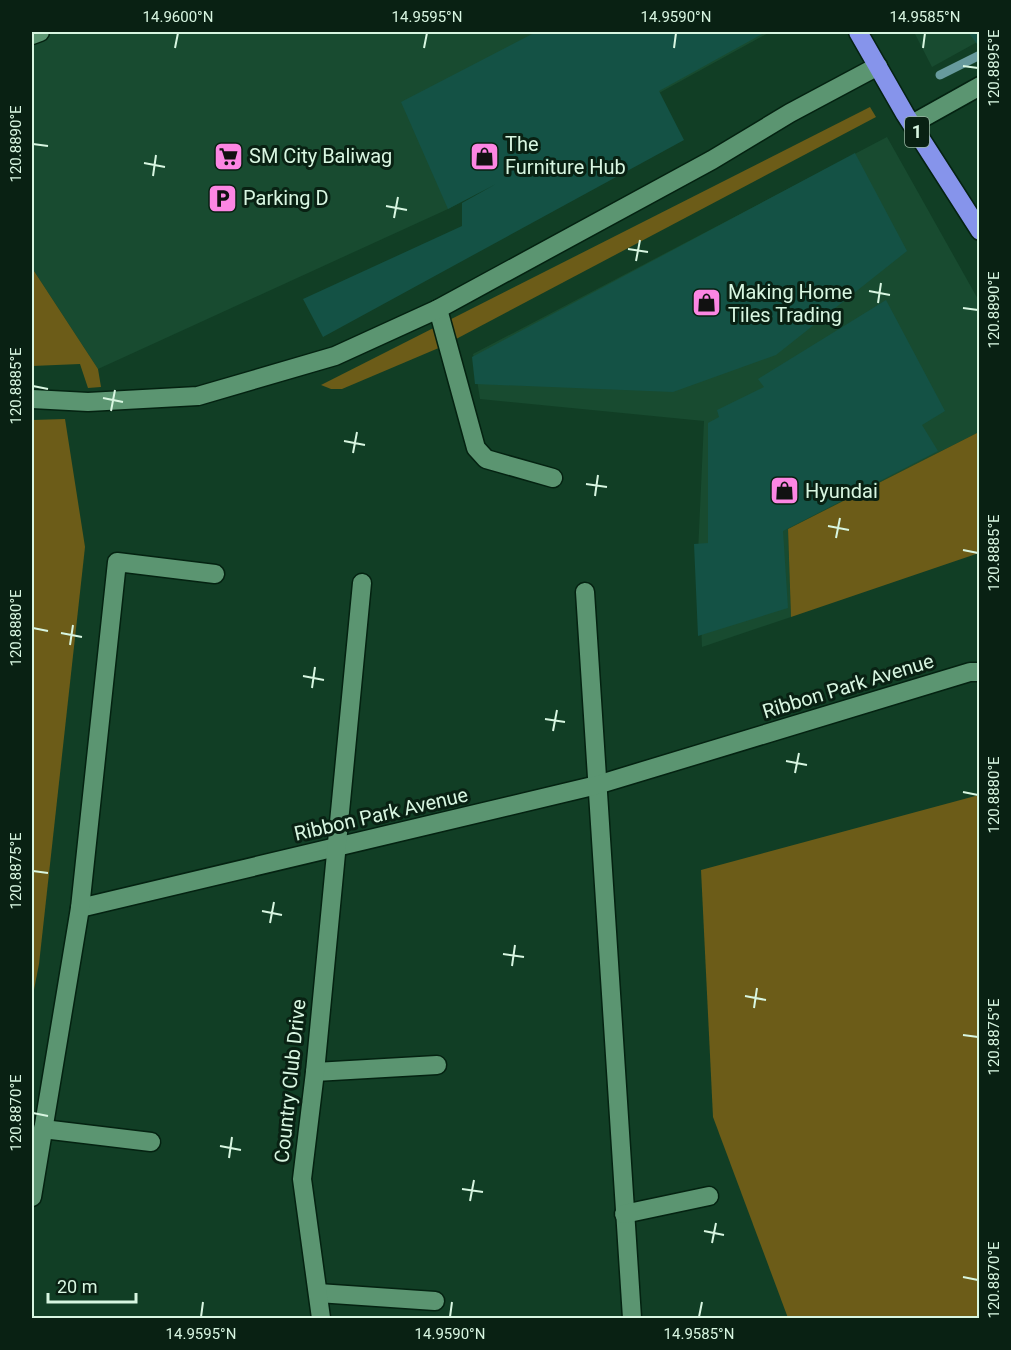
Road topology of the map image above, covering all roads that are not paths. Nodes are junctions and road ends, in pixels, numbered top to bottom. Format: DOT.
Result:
graph roads {
  1 [pos="40,32"];
  2 [pos="858,32"];
  3 [pos="32,35"];
  4 [pos="878,66"];
  5 [pos="980,86"];
  6 [pos="912,124"];
  7 [pos="980,231"];
  8 [pos="438,309"];
  9 [pos="32,399"];
  10 [pos="553,478"];
  11 [pos="215,574"];
  12 [pos="362,583"];
  13 [pos="585,592"];
  14 [pos="976,670"];
  15 [pos="597,785"];
  16 [pos="335,848"];
  17 [pos="80,908"];
  18 [pos="437,1065"];
  19 [pos="315,1072"];
  20 [pos="43,1129"];
  21 [pos="151,1142"];
  22 [pos="708,1196"];
  23 [pos="32,1197"];
  24 [pos="624,1214"];
  25 [pos="318,1293"];
  26 [pos="435,1301"];
  27 [pos="321,1318"];
  28 [pos="632,1318"];
  1 -- 3 [label="street"];
  2 -- 4 [label="highway, 1"];
  4 -- 6 [label="highway, 1"];
  4 -- 8 [label="street"];
  5 -- 6 [label="street"];
  6 -- 7 [label="highway, 1"];
  8 -- 9 [label="street"];
  8 -- 10 [label="street"];
  11 -- 17 [label="street"];
  12 -- 16 [label="street, Country Club Drive"];
  13 -- 15 [label="street"];
  14 -- 15 [label="street, Ribbon Park Avenue"];
  15 -- 16 [label="street, Ribbon Park Avenue"];
  15 -- 24 [label="street"];
  16 -- 17 [label="street, Ribbon Park Avenue"];
  16 -- 19 [label="street, Country Club Drive"];
  17 -- 20 [label="street"];
  18 -- 19 [label="street"];
  19 -- 25 [label="street, Country Club Drive"];
  20 -- 21 [label="street"];
  20 -- 23 [label="street"];
  22 -- 24 [label="street"];
  24 -- 28 [label="street"];
  25 -- 26 [label="street"];
  25 -- 27 [label="street, Country Club Drive"];
}
